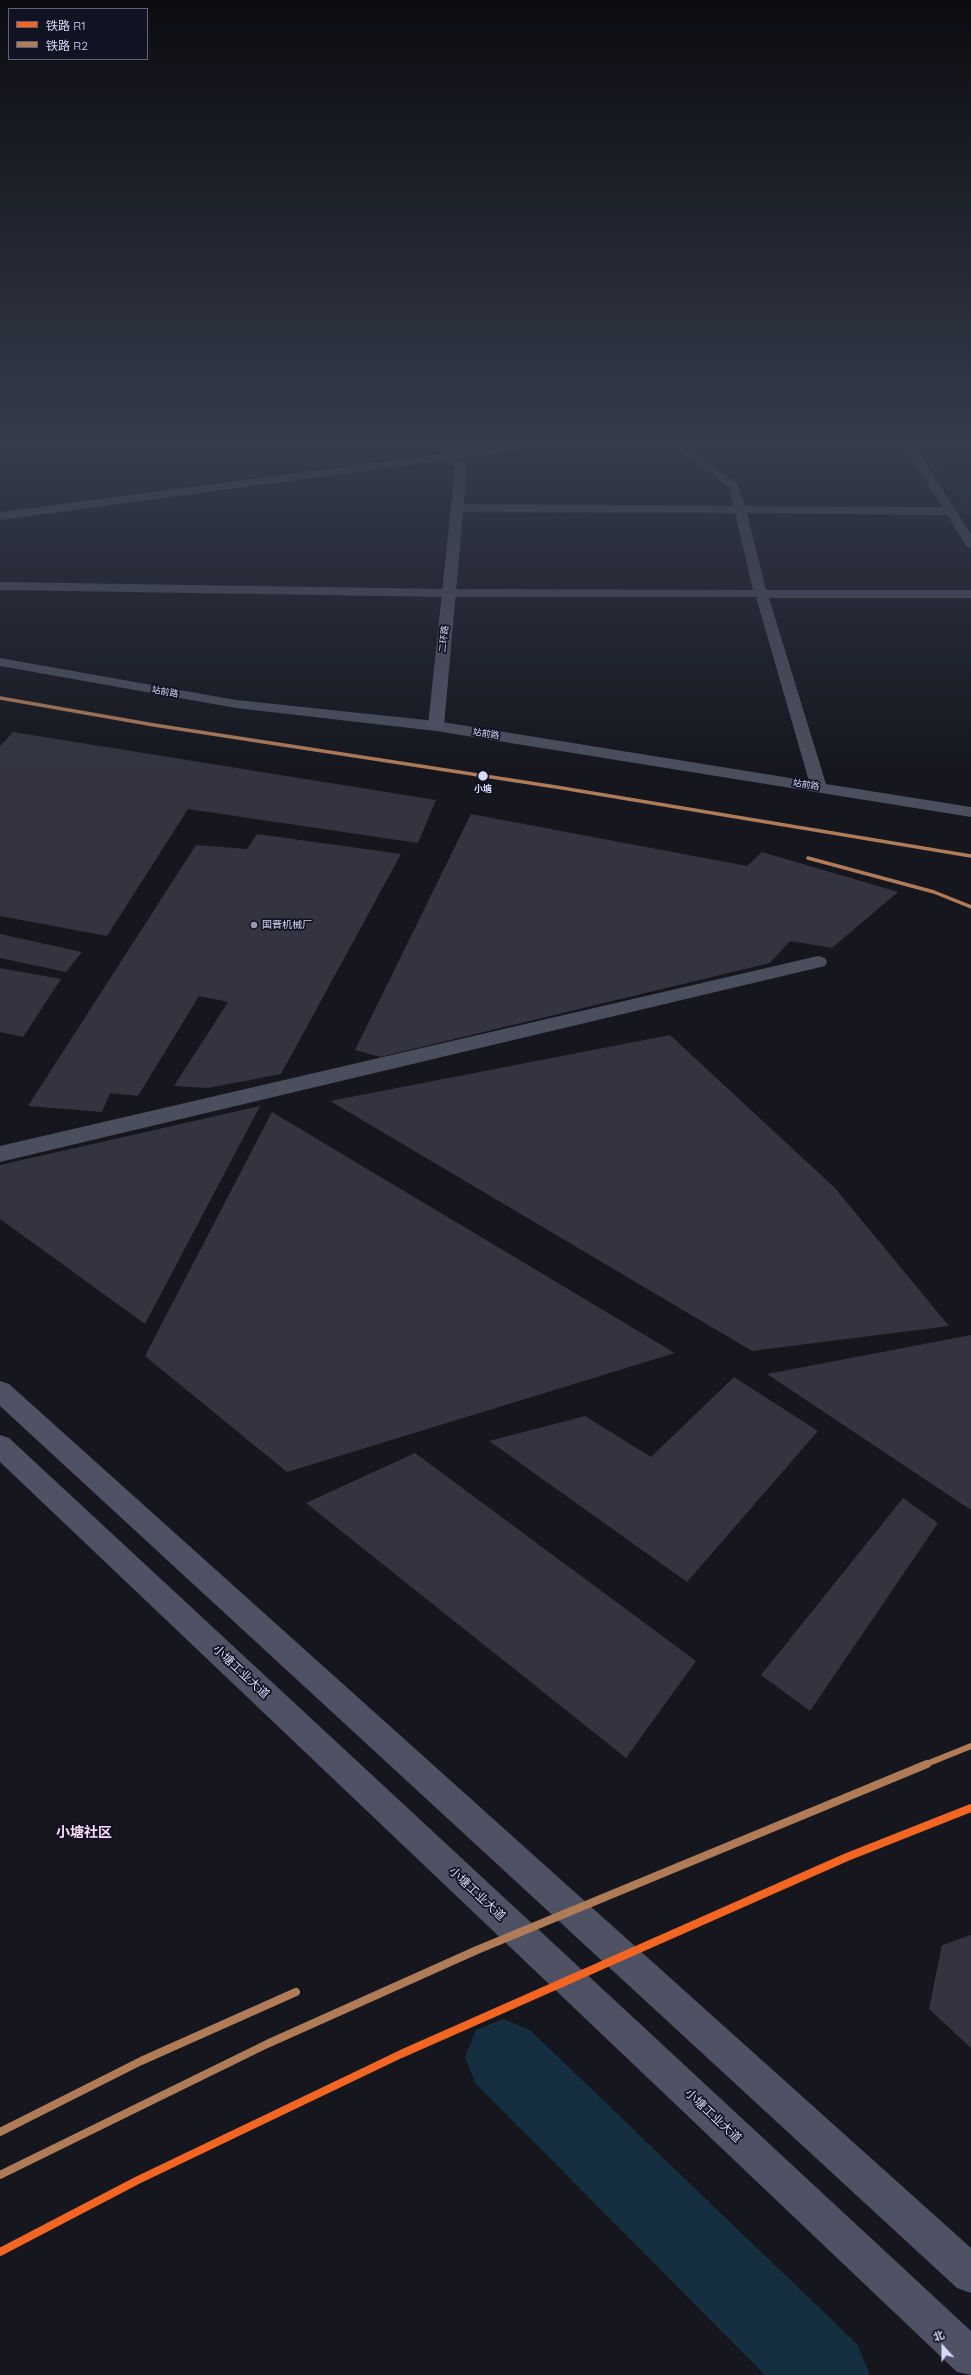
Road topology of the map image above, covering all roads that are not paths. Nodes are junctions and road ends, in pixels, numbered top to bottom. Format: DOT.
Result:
graph roads {
  1 [pos="452,555"];
  2 [pos="751,555"];
  3 [pos="0,586"];
  4 [pos="448,593"];
  5 [pos="761,594"];
  6 [pos="971,594"];
  7 [pos="0,662"];
  8 [pos="436,726"];
  9 [pos="819,787"];
  10 [pos="971,812"];
  11 [pos="818,962"];
  12 [pos="0,1154"];
  13 [pos="0,1391"];
  14 [pos="0,1446"];
  15 [pos="971,2274"];
  16 [pos="971,2358"];
  1 -- 4 [label="main road, 二环路"];
  2 -- 5 [label="street"];
  3 -- 4 [label="street"];
  4 -- 5 [label="street"];
  4 -- 8 [label="main road, 二环路"];
  5 -- 6 [label="street"];
  5 -- 9 [label="street"];
  7 -- 8 [label="street, 站前路"];
  8 -- 9 [label="street, 站前路"];
  9 -- 10 [label="street, 站前路"];
  11 -- 12 [label="street"];
  13 -- 15 [label="main road"];
  14 -- 16 [label="main road, 小塘工业大道"];
}
